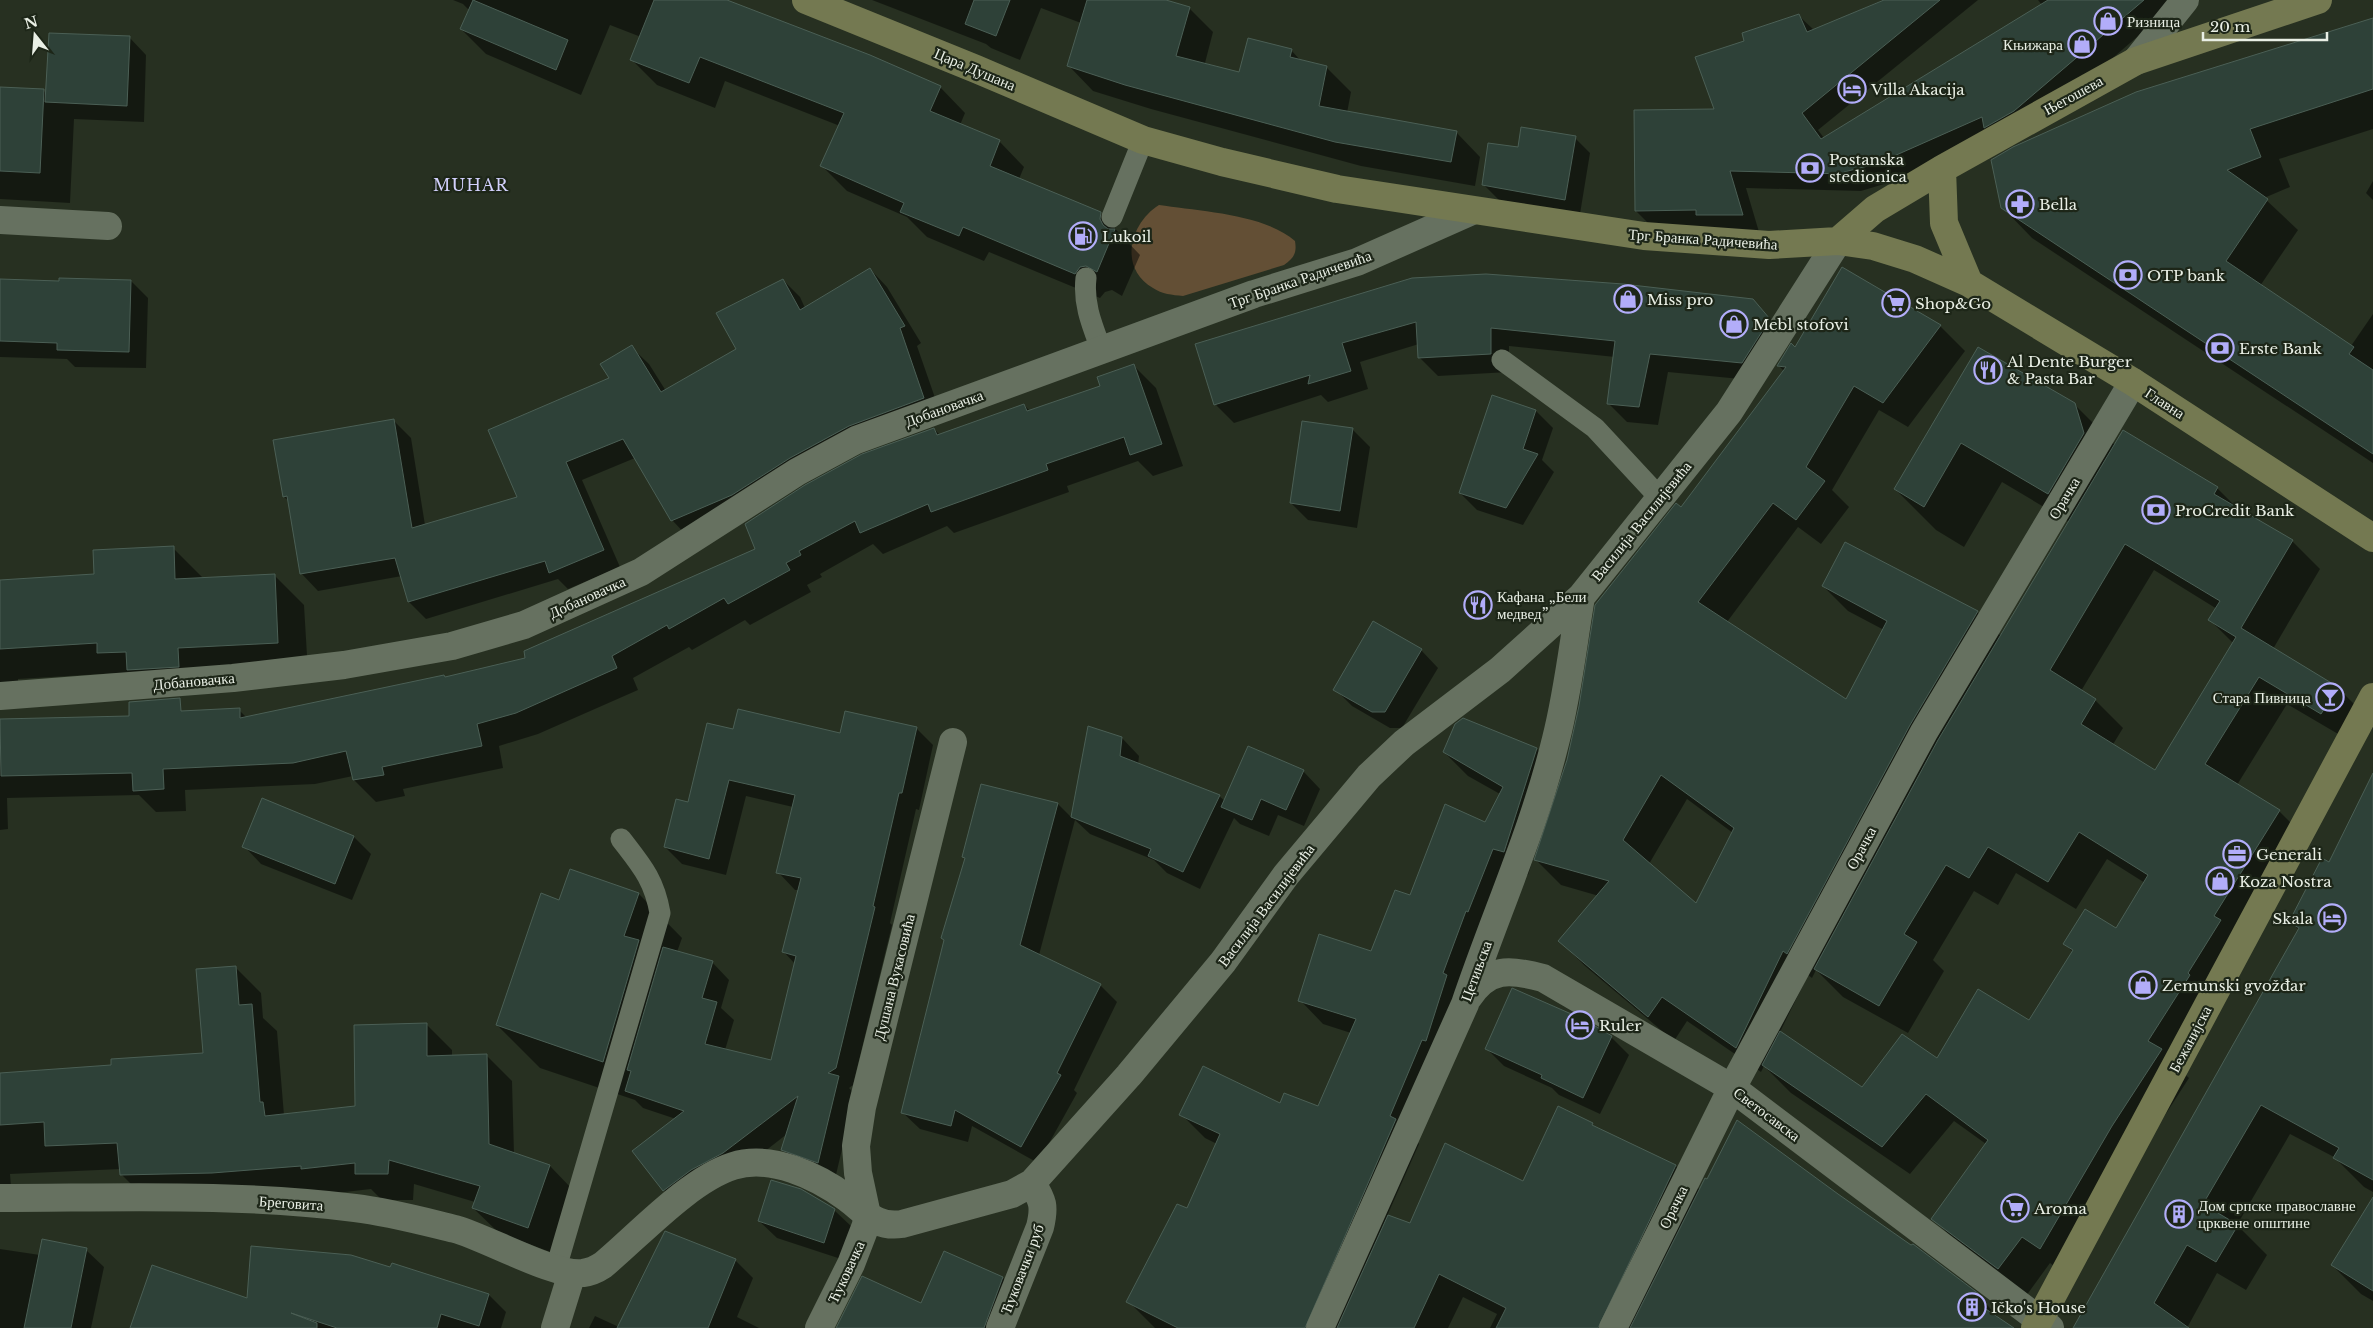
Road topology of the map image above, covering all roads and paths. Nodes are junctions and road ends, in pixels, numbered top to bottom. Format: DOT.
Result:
graph roads {
  1 [pos="806,0"];
  2 [pos="2185,0"];
  3 [pos="2318,0"];
  4 [pos="2136,61"];
  5 [pos="1143,140"];
  6 [pos="1942,169"];
  7 [pos="1472,211"];
  8 [pos="1112,217"];
  9 [pos="0,220"];
  10 [pos="108,226"];
  11 [pos="1838,240"];
  12 [pos="1086,278"];
  13 [pos="1969,283"];
  14 [pos="1114,344"];
  15 [pos="1502,360"];
  16 [pos="2133,382"];
  17 [pos="1660,498"];
  18 [pos="2373,538"];
  19 [pos="1581,596"];
  20 [pos="0,696"];
  21 [pos="2373,697"];
  22 [pos="953,742"];
  23 [pos="621,839"];
  24 [pos="1465,1004"];
  25 [pos="1732,1088"];
  26 [pos="1032,1183"];
  27 [pos="0,1198"];
  28 [pos="867,1215"];
  29 [pos="564,1271"];
  30 [pos="2041,1325"];
  31 [pos="555,1328"];
  32 [pos="819,1328"];
  33 [pos="1000,1328"];
  34 [pos="1320,1328"];
  35 [pos="1613,1328"];
  1 -- 5 [label="main road, Цара Душана"];
  2 -- 4 [label="street, Његошева"];
  3 -- 4 [label="main road"];
  4 -- 6 [label="main road, Његошева"];
  5 -- 7 [label="main road, Трг Бранка Радичевића"];
  5 -- 8 [label="lane"];
  6 -- 11 [label="main road"];
  6 -- 13 [label="main road"];
  7 -- 11 [label="main road, Трг Бранка Радичевића"];
  7 -- 14 [label="street, Трг Бранка Радичевића"];
  9 -- 10 [label="street"];
  11 -- 13 [label="main road, Главна"];
  11 -- 17 [label="street, Василија Василијевића"];
  12 -- 14 [label="lane"];
  13 -- 16 [label="main road, Главна"];
  14 -- 20 [label="street, Добановачка"];
  15 -- 17 [label="lane"];
  16 -- 18 [label="main road, Главна"];
  16 -- 25 [label="street, Орачка"];
  17 -- 19 [label="street, Василија Василијевића"];
  19 -- 24 [label="street, Цетињска"];
  19 -- 26 [label="street, Василија Василијевића"];
  21 -- 30 [label="main road, Бежанијска"];
  22 -- 28 [label="street, Душана Вукасовића"];
  23 -- 29 [label="lane"];
  24 -- 25 [label="street, Светосавска"];
  24 -- 34 [label="street, Цетињска"];
  25 -- 30 [label="street, Светосавска"];
  25 -- 35 [label="street, Орачка"];
  26 -- 28 [label="street, Василија Василијевића"];
  26 -- 33 [label="street, Ћуковачки руб"];
  27 -- 29 [label="street, Бреговита"];
  28 -- 29 [label="street, Василија Василијевића"];
  28 -- 32 [label="street, Ћуковачка"];
  29 -- 31 [label="street"];
}
